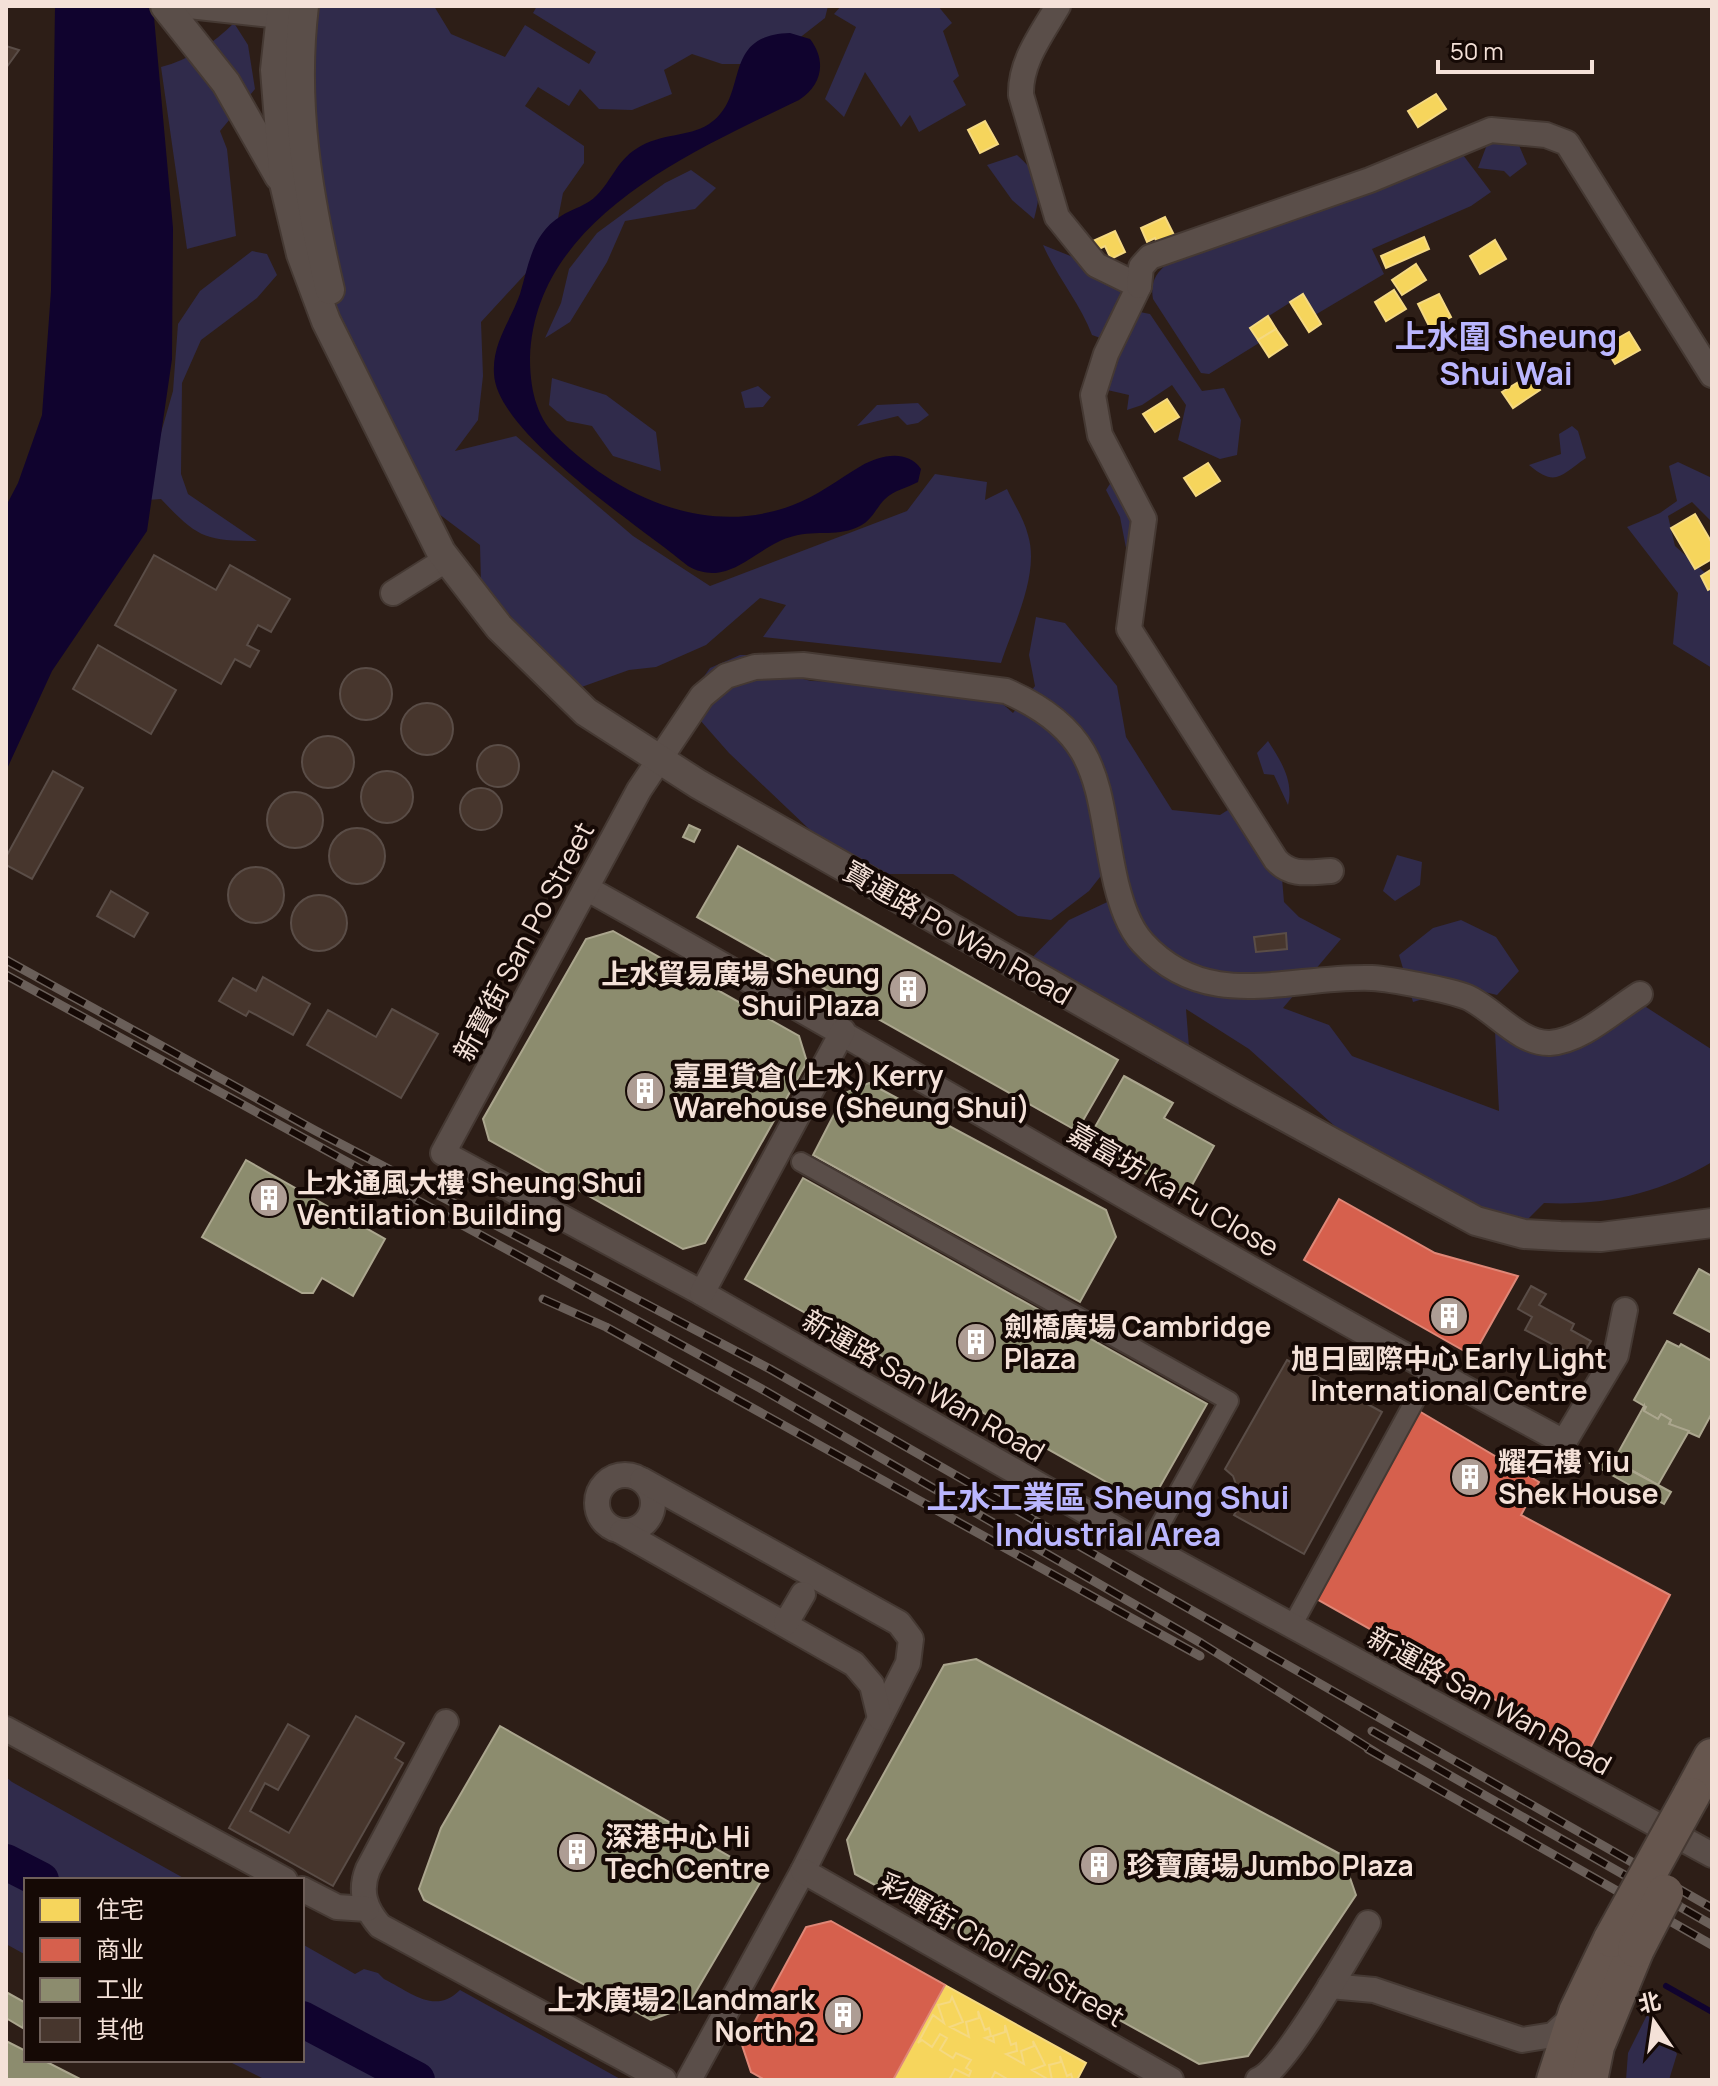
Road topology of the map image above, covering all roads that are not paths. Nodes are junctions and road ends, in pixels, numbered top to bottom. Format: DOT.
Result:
graph roads {
  1 [pos="165,6"];
  2 [pos="189,6"];
  3 [pos="1058,6"];
  4 [pos="292,12"];
  5 [pos="284,183"];
  6 [pos="1139,286"];
  7 [pos="1712,375"];
  8 [pos="359,388"];
  9 [pos="447,559"];
  10 [pos="393,593"];
  11 [pos="658,759"];
  12 [pos="1331,871"];
  13 [pos="586,888"];
  14 [pos="1640,994"];
  15 [pos="843,1031"];
  16 [pos="443,1153"];
  17 [pos="801,1162"];
  18 [pos="1712,1223"];
  19 [pos="702,1293"];
  20 [pos="1625,1310"];
  21 [pos="1431,1371"];
  22 [pos="642,1480"];
  23 [pos="622,1532"];
  24 [pos="1148,1547"];
  25 [pos="803,1594"];
  26 [pos="786,1623"];
  27 [pos="1292,1626"];
  28 [pos="880,1718"];
  29 [pos="446,1722"];
  30 [pos="6,1729"];
  31 [pos="1712,1757"];
  32 [pos="1702,1802"];
  33 [pos="1712,1855"];
  34 [pos="803,1871"];
  35 [pos="281,1878"];
  36 [pos="304,1890"];
  37 [pos="367,1909"];
  38 [pos="1368,1923"];
  39 [pos="1624,1944"];
  40 [pos="1330,1986"];
  41 [pos="1577,2012"];
  42 [pos="664,2080"];
  43 [pos="689,2080"];
  44 [pos="1171,2080"];
  45 [pos="1258,2080"];
  46 [pos="1555,2080"];
  47 [pos="1589,2080"];
  1 -- 5 [label="street"];
  2 -- 4 [label="street"];
  3 -- 6 [label="street"];
  4 -- 5 [label="street, 寶運路 Po Wan Road"];
  4 -- 8 [label="street, 寶運路 Po Wan Road"];
  5 -- 8 [label="street, 寶運路 Po Wan Road"];
  6 -- 7 [label="street"];
  6 -- 12 [label="street"];
  8 -- 9 [label="street, 寶運路 Po Wan Road"];
  9 -- 10 [label="street"];
  9 -- 11 [label="street, 寶運路 Po Wan Road"];
  11 -- 13 [label="street, 新寶街 San Po Street"];
  11 -- 14 [label="street, 新寶街 San Po Street"];
  11 -- 18 [label="street, 寶運路 Po Wan Road"];
  13 -- 15 [label="street, 嘉富坊 Ka Fu Close"];
  13 -- 16 [label="street, 新寶街 San Po Street"];
  15 -- 19 [label="street"];
  15 -- 21 [label="street, 嘉富坊 Ka Fu Close"];
  16 -- 19 [label="street, 新運路 San Wan Road"];
  17 -- 24 [label="street"];
  19 -- 24 [label="street, 新運路 San Wan Road"];
  20 -- 21 [label="street, 嘉富坊 Ka Fu Close"];
  21 -- 27 [label="street"];
  22 -- 23 [label="street"];
  22 -- 23 [label="street"];
  22 -- 28 [label="street"];
  23 -- 26 [label="street"];
  24 -- 27 [label="street, 新運路 San Wan Road"];
  25 -- 26 [label="street"];
  26 -- 28 [label="street"];
  27 -- 33 [label="street, 新運路 San Wan Road"];
  28 -- 34 [label="street"];
  29 -- 37 [label="street"];
  30 -- 35 [label="street"];
  31 -- 32 [label="main road"];
  32 -- 39 [label="main road, bridge"];
  34 -- 43 [label="street"];
  34 -- 44 [label="street, 彩暉街 Choi Fai Street"];
  36 -- 37 [label="street"];
  37 -- 42 [label="street"];
  38 -- 40 [label="street"];
  39 -- 41 [label="main road"];
  39 -- 47 [label="main road"];
  40 -- 41 [label="street"];
  40 -- 45 [label="street"];
  41 -- 46 [label="main road"];
}
